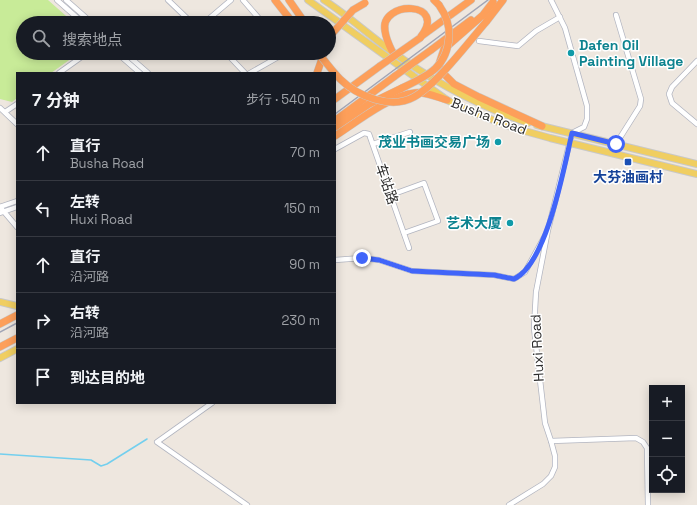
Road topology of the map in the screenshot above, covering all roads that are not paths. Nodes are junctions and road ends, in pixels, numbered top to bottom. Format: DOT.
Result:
graph roads {
  1 [pos="57,0"];
  2 [pos="168,0"];
  3 [pos="231,0"];
  4 [pos="243,0"];
  5 [pos="275,0"];
  6 [pos="289,0"];
  7 [pos="308,0"];
  8 [pos="324,0"];
  9 [pos="471,0"];
  10 [pos="503,0"];
  11 [pos="551,0"];
  12 [pos="68,1"];
  13 [pos="494,1"];
  14 [pos="368,2"];
  15 [pos="437,2"];
  16 [pos="616,15"];
  17 [pos="75,16"];
  18 [pos="84,16"];
  19 [pos="185,16"];
  20 [pos="212,16"];
  21 [pos="257,16"];
  22 [pos="287,16"];
  23 [pos="300,16"];
  24 [pos="330,16"];
  25 [pos="560,18"];
  26 [pos="336,20"];
  27 [pos="336,31"];
  28 [pos="420,38"];
  29 [pos="479,41"];
  30 [pos="392,51"];
  31 [pos="77,60"];
  32 [pos="125,60"];
  33 [pos="133,60"];
  34 [pos="233,60"];
  35 [pos="273,60"];
  36 [pos="316,60"];
  37 [pos="322,60"];
  38 [pos="324,60"];
  39 [pos="697,61"];
  40 [pos="60,72"];
  41 [pos="139,72"];
  42 [pos="147,72"];
  43 [pos="244,72"];
  44 [pos="252,72"];
  45 [pos="317,72"];
  46 [pos="317,72"];
  47 [pos="334,72"];
  48 [pos="336,74"];
  49 [pos="336,98"];
  50 [pos="447,100"];
  51 [pos="16,105"];
  52 [pos="0,108"];
  53 [pos="5,112"];
  54 [pos="336,120"];
  55 [pos="16,123"];
  56 [pos="697,124"];
  57 [pos="336,126"];
  58 [pos="542,126"];
  59 [pos="410,132"];
  60 [pos="572,133"];
  61 [pos="336,135"];
  62 [pos="569,143"];
  63 [pos="373,144"];
  64 [pos="616,144"];
  65 [pos="336,148"];
  66 [pos="697,164"];
  67 [pos="697,174"];
  68 [pos="391,195"];
  69 [pos="16,202"];
  70 [pos="16,206"];
  71 [pos="1,210"];
  72 [pos="16,226"];
  73 [pos="548,230"];
  74 [pos="404,234"];
  75 [pos="410,248"];
  76 [pos="336,260"];
  77 [pos="0,302"];
  78 [pos="16,306"];
  79 [pos="16,316"];
  80 [pos="0,324"];
  81 [pos="16,339"];
  82 [pos="0,347"];
  83 [pos="16,350"];
  84 [pos="0,358"];
  85 [pos="211,404"];
  86 [pos="552,441"];
  87 [pos="247,505"];
  88 [pos="509,505"];
  89 [pos="648,505"];
  1 -- 17 [label="street"];
  2 -- 19 [label="street"];
  3 -- 20 [label="street"];
  4 -- 21 [label="street"];
  5 -- 22 [label="highway"];
  6 -- 23 [label="highway"];
  7 -- 24 [label="main road, Busha Road"];
  8 -- 30 [label="main road, Busha Road"];
  9 -- 28 [label="highway"];
  10 -- 48 [label="highway, bridge"];
  11 -- 25 [label="street"];
  12 -- 18 [label="street"];
  13 -- 54 [label="highway, bridge"];
  13 -- 58 [label="highway"];
  14 -- 27 [label="highway, bridge"];
  15 -- 57 [label="highway, bridge"];
  16 -- 64 [label="street"];
  25 -- 29 [label="street"];
  25 -- 60 [label="street"];
  26 -- 50 [label="main road, Busha Road"];
  28 -- 30 [label="highway"];
  28 -- 49 [label="highway, bridge"];
  30 -- 58 [label="main road, Busha Road"];
  31 -- 40 [label="street"];
  32 -- 41 [label="street"];
  33 -- 42 [label="street"];
  34 -- 43 [label="street"];
  35 -- 44 [label="street"];
  36 -- 45 [label="highway"];
  37 -- 46 [label="highway"];
  38 -- 47 [label="highway, bridge"];
  39 -- 56 [label="street"];
  50 -- 61 [label="highway"];
  50 -- 62 [label="main road, Busha Road"];
  51 -- 53 [label="street"];
  52 -- 53 [label="street"];
  53 -- 55 [label="street"];
  58 -- 60 [label="main road, Busha Road"];
  59 -- 63 [label="street"];
  60 -- 62 [label="street, Huxi Road"];
  60 -- 64 [label="main road, Busha Road"];
  62 -- 67 [label="main road, Busha Road"];
  62 -- 73 [label="street, Huxi Road"];
  63 -- 65 [label="street"];
  63 -- 68 [label="street, 车站路"];
  64 -- 66 [label="main road, Busha Road"];
  68 -- 74 [label="street, 车站路"];
  68 -- 74 [label="street"];
  69 -- 71 [label="street"];
  70 -- 71 [label="street"];
  71 -- 72 [label="street"];
  73 -- 76 [label="street"];
  73 -- 86 [label="street, Huxi Road"];
  74 -- 75 [label="street, 车站路"];
  77 -- 78 [label="main road"];
  79 -- 80 [label="highway"];
  81 -- 82 [label="highway"];
  83 -- 84 [label="main road"];
  85 -- 87 [label="street"];
  86 -- 88 [label="street, Huxi Road"];
  86 -- 89 [label="street"];
}
